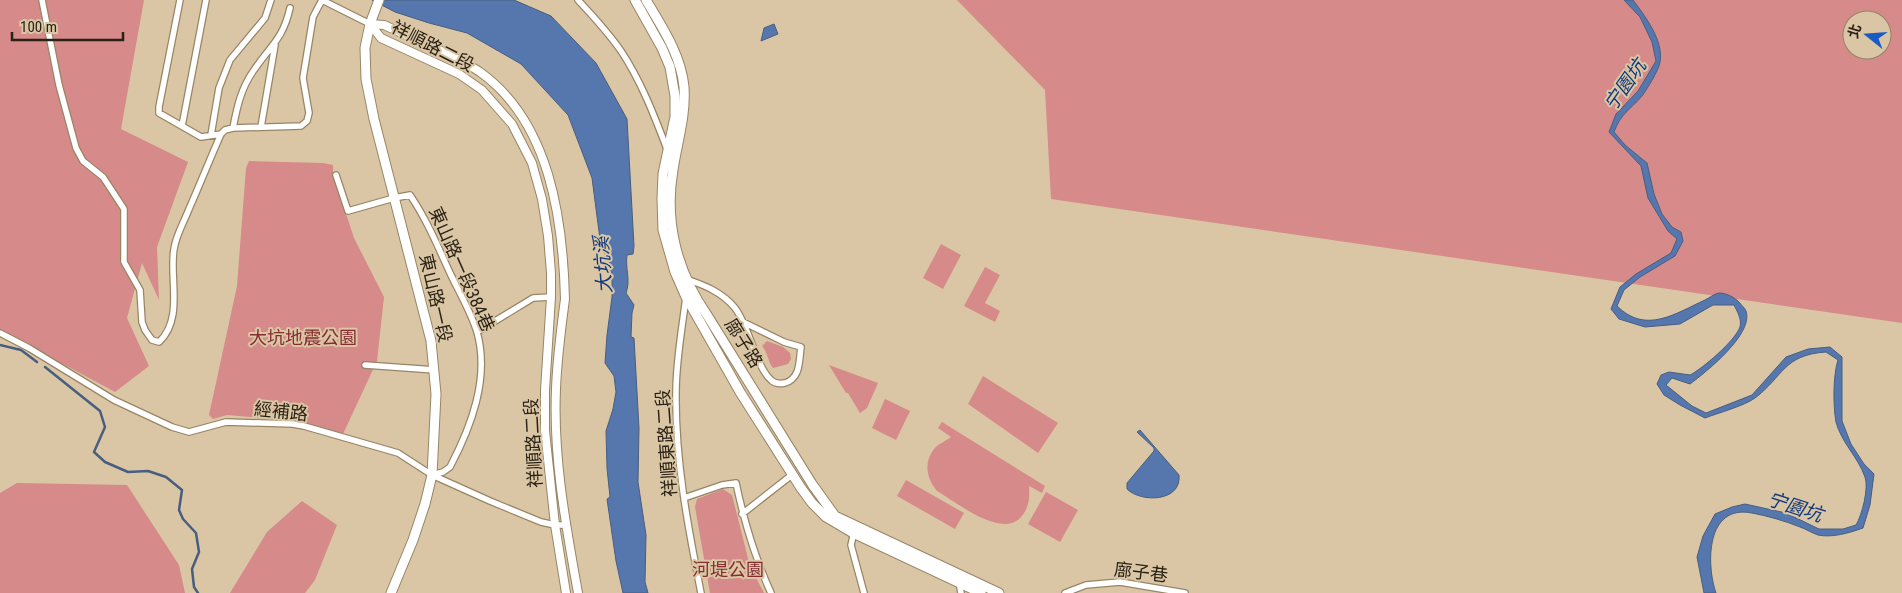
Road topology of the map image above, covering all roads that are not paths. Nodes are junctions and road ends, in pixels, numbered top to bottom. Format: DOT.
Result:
graph roads {
  1 [pos="42,0"];
  2 [pos="180,0"];
  3 [pos="206,0"];
  4 [pos="271,0"];
  5 [pos="321,0"];
  6 [pos="379,0"];
  7 [pos="578,0"];
  8 [pos="635,0"];
  9 [pos="646,0"];
  10 [pos="290,8"];
  11 [pos="370,24"];
  12 [pos="275,44"];
  13 [pos="182,126"];
  14 [pos="261,127"];
  15 [pos="233,128"];
  16 [pos="221,134"];
  17 [pos="211,135"];
  18 [pos="667,150"];
  19 [pos="336,175"];
  20 [pos="394,198"];
  21 [pos="682,281"];
  22 [pos="689,296"];
  23 [pos="551,297"];
  24 [pos="743,322"];
  25 [pos="477,332"];
  26 [pos="0,333"];
  27 [pos="365,365"];
  28 [pos="435,370"];
  29 [pos="792,474"];
  30 [pos="432,475"];
  31 [pos="684,498"];
  32 [pos="742,514"];
  33 [pos="555,525"];
  34 [pos="566,525"];
  35 [pos="855,529"];
  36 [pos="959,582"];
  37 [pos="391,593"];
  38 [pos="566,593"];
  39 [pos="578,593"];
  40 [pos="701,593"];
  41 [pos="771,593"];
  42 [pos="864,593"];
  43 [pos="961,593"];
  44 [pos="981,593"];
  45 [pos="999,593"];
  46 [pos="1065,593"];
  47 [pos="1185,593"];
  1 -- 16 [label="street"];
  2 -- 13 [label="street"];
  3 -- 13 [label="street"];
  4 -- 17 [label="street"];
  5 -- 11 [label="street"];
  5 -- 14 [label="street"];
  6 -- 11 [label="main road, 東山路一段"];
  7 -- 18 [label="street"];
  8 -- 18 [label="main road, 廍子路"];
  9 -- 21 [label="main road, 廍子路"];
  10 -- 12 [label="street"];
  11 -- 20 [label="main road, 東山路一段"];
  11 -- 23 [label="street, 祥順路二段"];
  11 -- 34 [label="street, 祥順路二段"];
  12 -- 14 [label="street"];
  12 -- 15 [label="street"];
  13 -- 17 [label="street"];
  14 -- 15 [label="street"];
  15 -- 16 [label="street"];
  16 -- 17 [label="street"];
  18 -- 21 [label="main road, 廍子路"];
  19 -- 20 [label="street"];
  20 -- 25 [label="street, 東山路一段384巷"];
  20 -- 28 [label="main road, 東山路一段"];
  21 -- 22 [label="main road, 廍子路"];
  21 -- 24 [label="street"];
  22 -- 29 [label="main road, 廍子路"];
  22 -- 31 [label="street, 祥順東路二段"];
  22 -- 35 [label="main road, 廍子路"];
  23 -- 25 [label="street"];
  23 -- 33 [label="street, 祥順路二段"];
  24 -- 24 [label="street"];
  25 -- 30 [label="street, 東山路一段384巷"];
  26 -- 30 [label="street, 經補路"];
  27 -- 28 [label="street"];
  28 -- 30 [label="main road, 東山路一段"];
  29 -- 32 [label="street"];
  29 -- 35 [label="main road, 廍子路"];
  30 -- 33 [label="street, 經補路"];
  30 -- 37 [label="main road, 東山路一段"];
  31 -- 32 [label="street"];
  31 -- 40 [label="street, 祥順東路二段"];
  32 -- 41 [label="street"];
  33 -- 34 [label="street, 經補路"];
  33 -- 38 [label="street, 祥順路二段"];
  34 -- 39 [label="street, 祥順路二段"];
  35 -- 36 [label="main road, 廍子路"];
  35 -- 42 [label="street"];
  35 -- 45 [label="main road, 廍子路"];
  36 -- 43 [label="street"];
  36 -- 44 [label="main road, 廍子路"];
  46 -- 47 [label="street, 廍子巷"];
}
